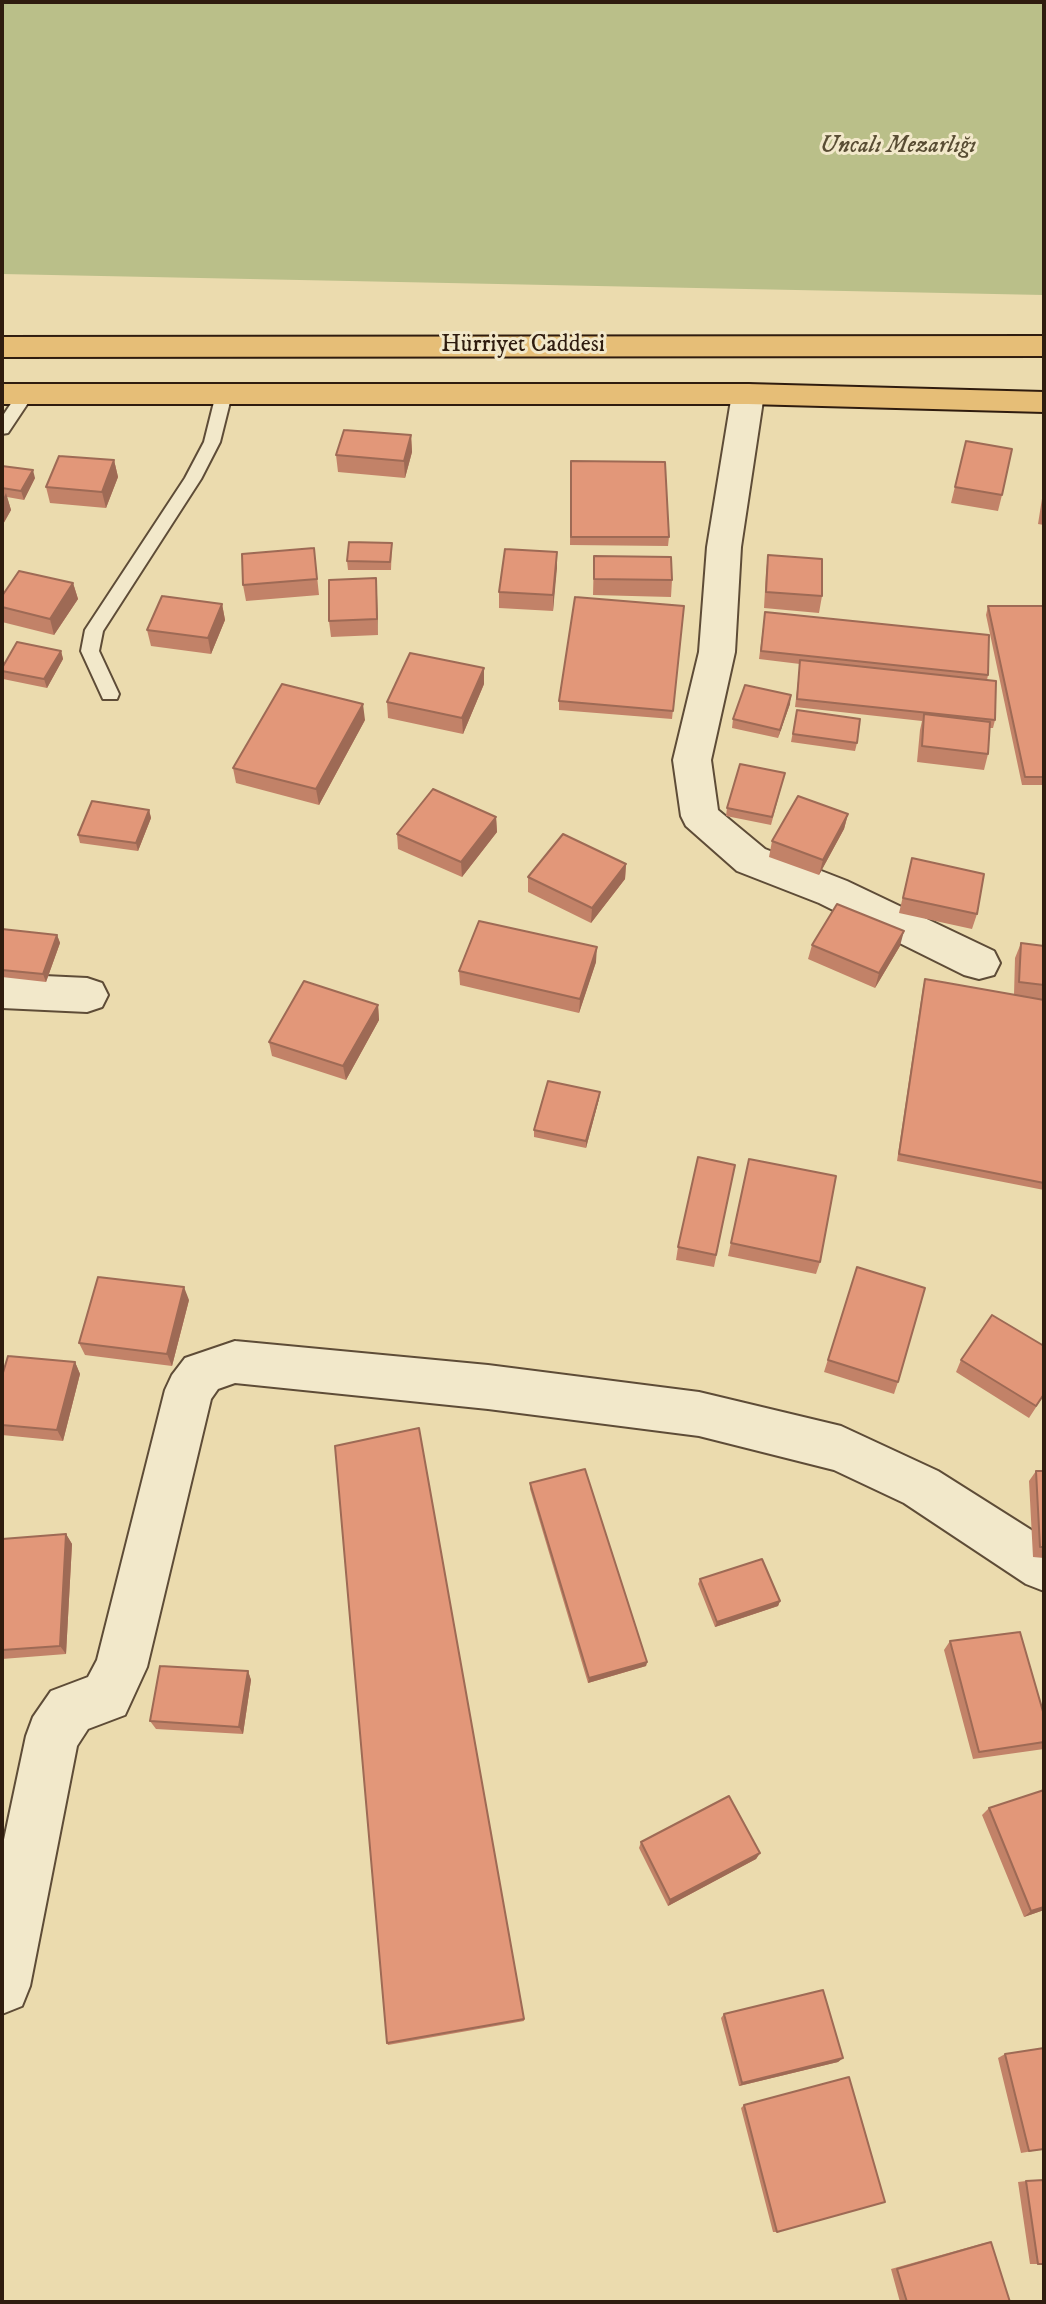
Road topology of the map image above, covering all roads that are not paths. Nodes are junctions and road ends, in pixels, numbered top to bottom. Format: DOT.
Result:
graph roads {
  1 [pos="1044,346"];
  2 [pos="2,347"];
  3 [pos="14,394"];
  4 [pos="224,394"];
  5 [pos="748,394"];
  6 [pos="1044,402"];
  7 [pos="2,429"];
  8 [pos="110,694"];
  9 [pos="979,963"];
  10 [pos="2,991"];
  11 [pos="87,995"];
  12 [pos="1044,1567"];
  13 [pos="2,1986"];
  1 -- 2 [label="highway, Hürriyet Caddesi"];
  3 -- 4 [label="highway"];
  3 -- 7 [label="lane"];
  4 -- 5 [label="highway"];
  4 -- 8 [label="lane"];
  5 -- 6 [label="highway"];
  5 -- 9 [label="street"];
  10 -- 11 [label="street"];
  12 -- 13 [label="street"];
}
